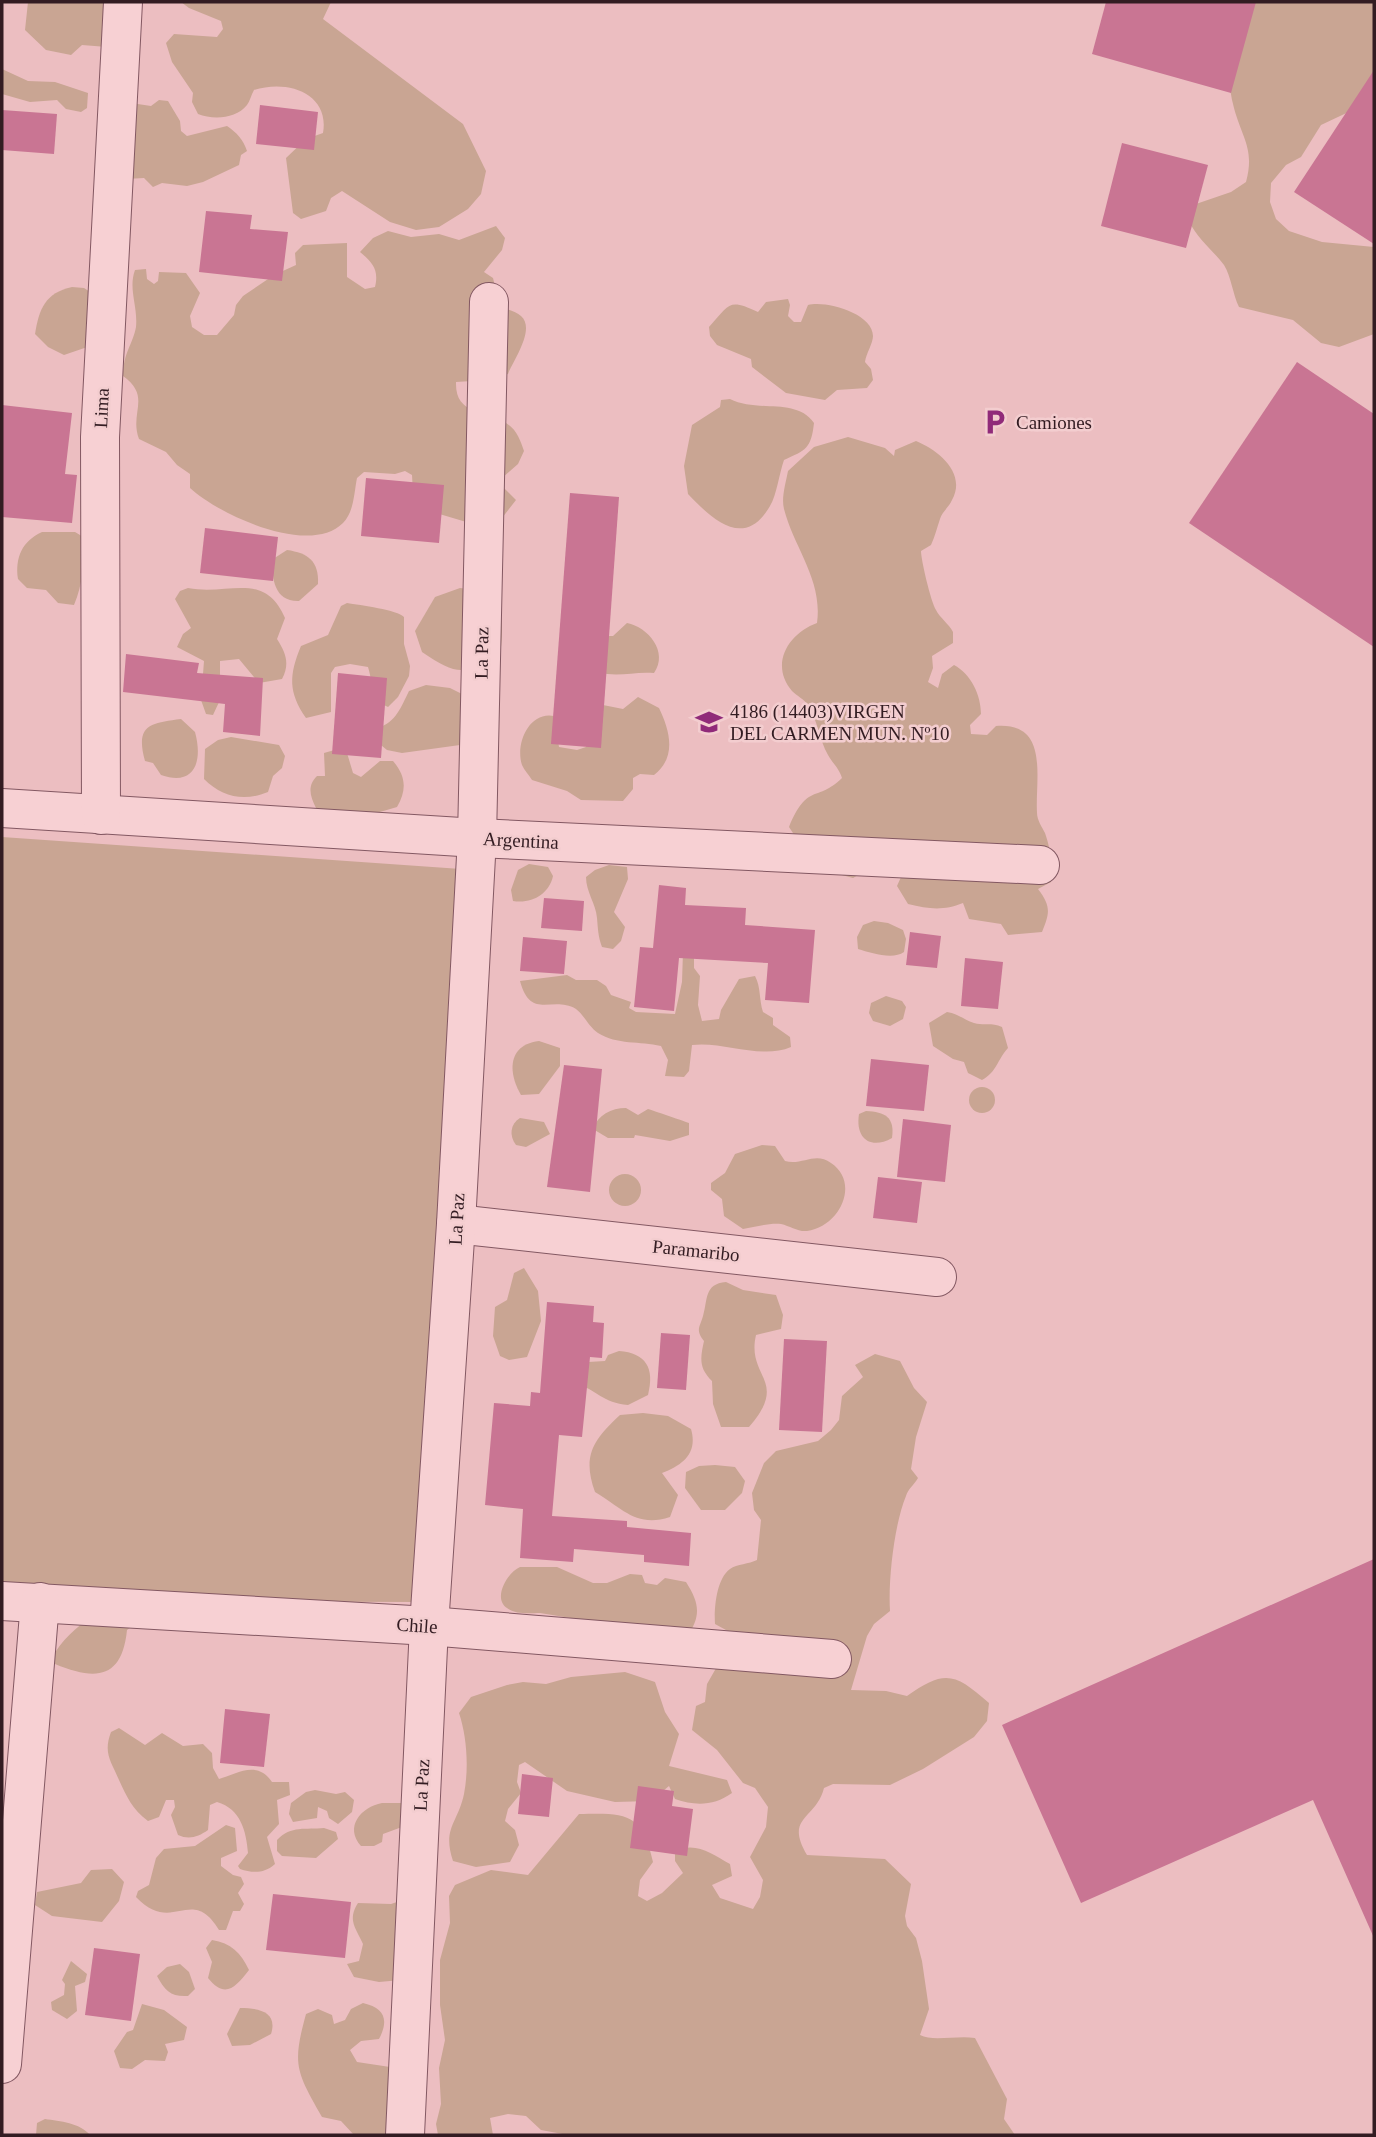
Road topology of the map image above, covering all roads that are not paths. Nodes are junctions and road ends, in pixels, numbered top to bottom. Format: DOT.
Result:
graph roads {
  1 [pos="123,2"];
  2 [pos="489,302"];
  3 [pos="2,808"];
  4 [pos="101,815"];
  5 [pos="477,838"];
  6 [pos="1040,865"];
  7 [pos="456,1223"];
  8 [pos="937,1277"];
  9 [pos="2,1601"];
  10 [pos="40,1602"];
  11 [pos="429,1626"];
  12 [pos="832,1659"];
  13 [pos="2,2064"];
  14 [pos="405,2135"];
  1 -- 4 [label="street, Lima"];
  2 -- 5 [label="street, La Paz"];
  3 -- 4 [label="street, Argentina"];
  4 -- 5 [label="street, Argentina"];
  5 -- 6 [label="street, Argentina"];
  5 -- 7 [label="street, La Paz"];
  7 -- 8 [label="street, Paramaribo"];
  7 -- 11 [label="street, La Paz"];
  9 -- 10 [label="street, Chile"];
  10 -- 11 [label="street, Chile"];
  10 -- 13 [label="street"];
  11 -- 12 [label="street, Chile"];
  11 -- 14 [label="street, La Paz"];
}
